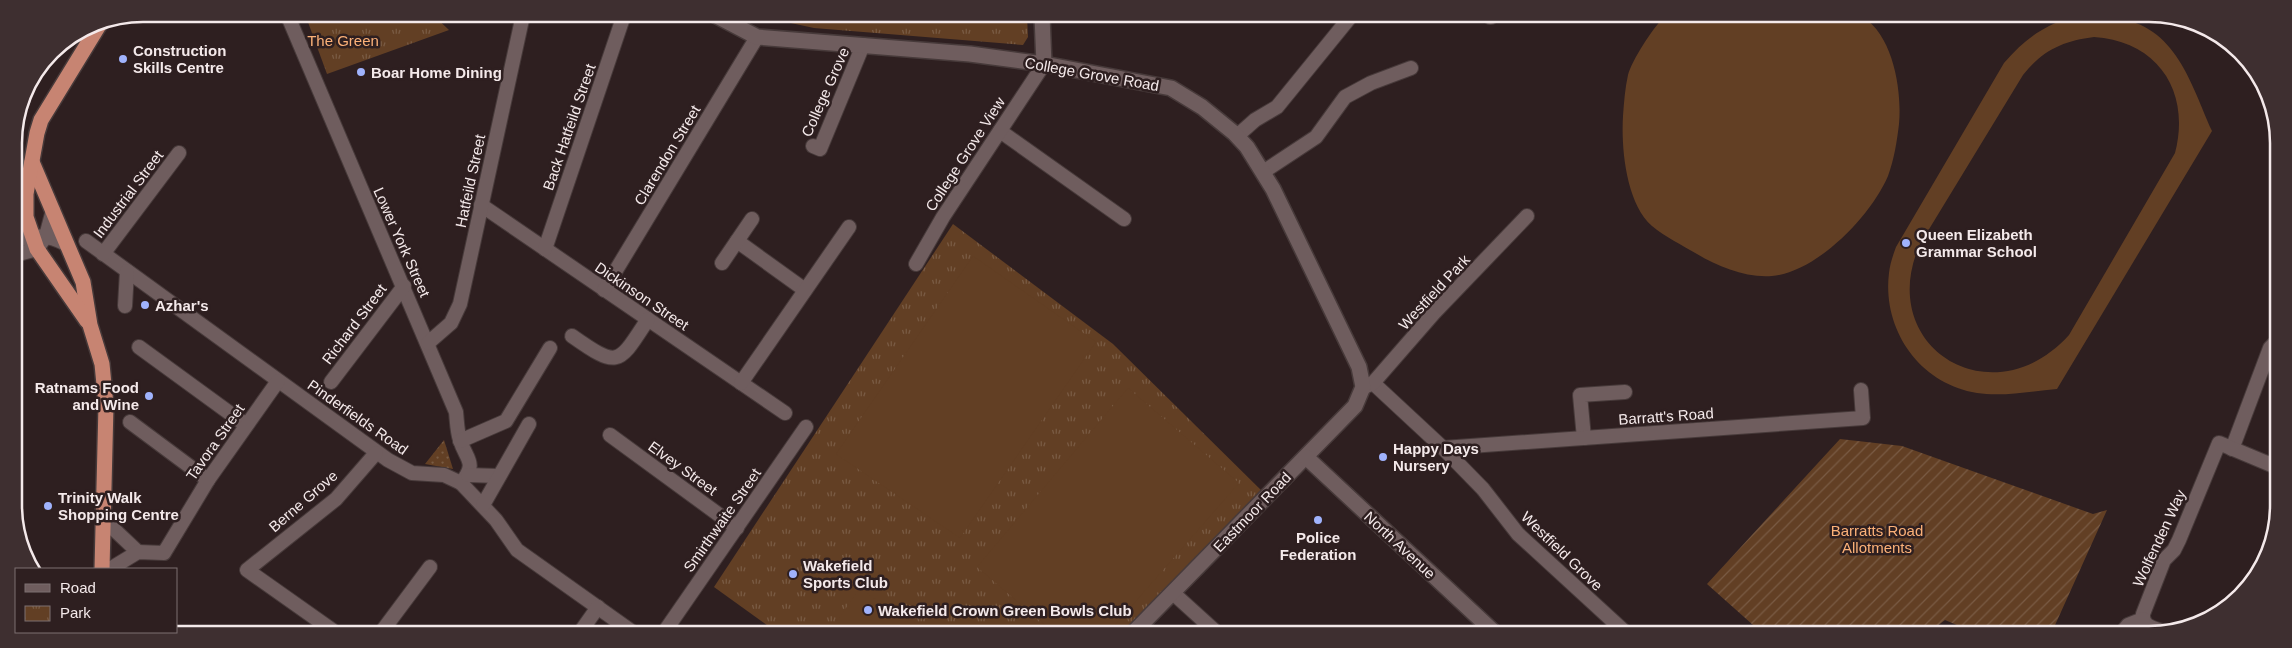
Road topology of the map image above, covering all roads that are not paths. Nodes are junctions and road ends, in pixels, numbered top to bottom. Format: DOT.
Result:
graph roads {
  1 [pos="290,22"];
  2 [pos="521,22"];
  3 [pos="622,22"];
  4 [pos="728,22"];
  5 [pos="1042,22"];
  6 [pos="1346,22"];
  7 [pos="94,33"];
  8 [pos="757,37"];
  9 [pos="863,45"];
  10 [pos="1044,64"];
  11 [pos="1411,68"];
  12 [pos="1000,131"];
  13 [pos="1237,136"];
  14 [pos="813,146"];
  15 [pos="179,154"];
  16 [pos="32,162"];
  17 [pos="1263,172"];
  18 [pos="23,205"];
  19 [pos="481,205"];
  20 [pos="53,210"];
  21 [pos="1527,216"];
  22 [pos="23,219"];
  23 [pos="752,219"];
  24 [pos="1124,219"];
  25 [pos="849,227"];
  26 [pos="38,240"];
  27 [pos="86,240"];
  28 [pos="23,241"];
  29 [pos="737,241"];
  30 [pos="66,244"];
  31 [pos="545,249"];
  32 [pos="23,250"];
  33 [pos="103,254"];
  34 [pos="722,263"];
  35 [pos="916,264"];
  36 [pos="126,271"];
  37 [pos="404,286"];
  38 [pos="604,290"];
  39 [pos="805,290"];
  40 [pos="125,306"];
  41 [pos="648,319"];
  42 [pos="90,325"];
  43 [pos="572,336"];
  44 [pos="428,343"];
  45 [pos="139,347"];
  46 [pos="550,348"];
  47 [pos="2270,348"];
  48 [pos="278,381"];
  49 [pos="331,382"];
  50 [pos="741,383"];
  51 [pos="1368,385"];
  52 [pos="1861,390"];
  53 [pos="1625,392"];
  54 [pos="786,413"];
  55 [pos="130,422"];
  56 [pos="529,424"];
  57 [pos="246,425"];
  58 [pos="806,427"];
  59 [pos="610,435"];
  60 [pos="1584,438"];
  61 [pos="460,441"];
  62 [pos="1443,448"];
  63 [pos="2232,448"];
  64 [pos="376,453"];
  65 [pos="1306,457"];
  66 [pos="2270,464"];
  67 [pos="499,476"];
  68 [pos="464,479"];
  69 [pos="208,480"];
  70 [pos="483,505"];
  71 [pos="103,519"];
  72 [pos="737,528"];
  73 [pos="138,552"];
  74 [pos="430,567"];
  75 [pos="102,568"];
  76 [pos="112,568"];
  77 [pos="1173,593"];
  78 [pos="598,607"];
  79 [pos="2143,619"];
  80 [pos="1209,625"];
  81 [pos="1487,625"];
  82 [pos="1618,625"];
  83 [pos="2128,625"];
  84 [pos="2146,625"];
  85 [pos="326,626"];
  86 [pos="386,626"];
  87 [pos="585,626"];
  88 [pos="624,626"];
  89 [pos="669,626"];
  90 [pos="1140,626"];
  1 -- 37 [label="street, Lower York Street"];
  2 -- 19 [label="street, Hatfeild Street"];
  3 -- 31 [label="street, Back Hatfeild Street"];
  4 -- 8 [label="street, College Grove Road"];
  5 -- 10 [label="street"];
  6 -- 13 [label="street"];
  7 -- 16 [label="highway"];
  8 -- 9 [label="street, College Grove Road"];
  8 -- 38 [label="street, Clarendon Street"];
  9 -- 10 [label="street, College Grove Road"];
  9 -- 14 [label="street, College Grove"];
  10 -- 12 [label="street, College Grove View"];
  10 -- 13 [label="street, College Grove Road"];
  11 -- 17 [label="street"];
  12 -- 24 [label="street"];
  12 -- 35 [label="street, College Grove View"];
  13 -- 17 [label="street, College Grove Road"];
  15 -- 33 [label="street, Industrial Street"];
  16 -- 18 [label="highway"];
  16 -- 20 [label="highway"];
  17 -- 51 [label="street, College Grove Road"];
  19 -- 31 [label="street, Dickinson Street"];
  19 -- 44 [label="street, Hatfeild Street"];
  20 -- 26 [label="street"];
  20 -- 30 [label="highway"];
  21 -- 51 [label="street, Westfield Park"];
  22 -- 26 [label="highway"];
  23 -- 29 [label="street"];
  25 -- 39 [label="street"];
  26 -- 28 [label="street"];
  26 -- 30 [label="street"];
  26 -- 32 [label="street"];
  26 -- 42 [label="highway"];
  27 -- 33 [label="street, Pinderfields Road"];
  29 -- 34 [label="street"];
  29 -- 39 [label="street"];
  30 -- 42 [label="highway"];
  31 -- 38 [label="street, Dickinson Street"];
  33 -- 36 [label="street, Pinderfields Road"];
  36 -- 40 [label="street"];
  36 -- 48 [label="street, Pinderfields Road"];
  37 -- 44 [label="street, Lower York Street"];
  37 -- 49 [label="street, Richard Street"];
  38 -- 41 [label="street, Dickinson Street"];
  39 -- 50 [label="street"];
  41 -- 43 [label="street"];
  41 -- 50 [label="street, Dickinson Street"];
  42 -- 71 [label="highway"];
  44 -- 61 [label="street, Lower York Street"];
  45 -- 57 [label="street"];
  46 -- 61 [label="street"];
  47 -- 63 [label="street"];
  48 -- 57 [label="street, Tavora Street"];
  48 -- 64 [label="street, Pinderfields Road"];
  50 -- 54 [label="street, Dickinson Street"];
  51 -- 62 [label="street, Westfield Grove"];
  51 -- 65 [label="street, Eastmoor Road"];
  52 -- 60 [label="street, Barratt's Road"];
  53 -- 60 [label="street"];
  55 -- 69 [label="street"];
  56 -- 67 [label="street"];
  57 -- 69 [label="street, Tavora Street"];
  58 -- 72 [label="street, Smirthwaite Street"];
  59 -- 72 [label="street, Elvey Street"];
  60 -- 62 [label="street, Barratt's Road"];
  61 -- 68 [label="street, Lower York Street"];
  62 -- 82 [label="street, Westfield Grove"];
  63 -- 66 [label="street"];
  63 -- 79 [label="street, Wolfenden Way"];
  64 -- 68 [label="street, Pinderfields Road"];
  64 -- 85 [label="street, Berne Grove"];
  65 -- 77 [label="street, Eastmoor Road"];
  65 -- 81 [label="street, North Avenue"];
  67 -- 68 [label="street"];
  67 -- 70 [label="street"];
  68 -- 70 [label="street, Pinderfields Road"];
  69 -- 73 [label="street, Tavora Street"];
  70 -- 78 [label="street, Pinderfields Road"];
  71 -- 73 [label="street"];
  71 -- 75 [label="highway"];
  72 -- 89 [label="street, Smirthwaite Street"];
  73 -- 76 [label="street"];
  74 -- 86 [label="street"];
  77 -- 80 [label="street"];
  77 -- 90 [label="street, Eastmoor Road"];
  78 -- 87 [label="street"];
  78 -- 88 [label="street, Pinderfields Road"];
  79 -- 83 [label="street"];
  79 -- 84 [label="street"];
}
